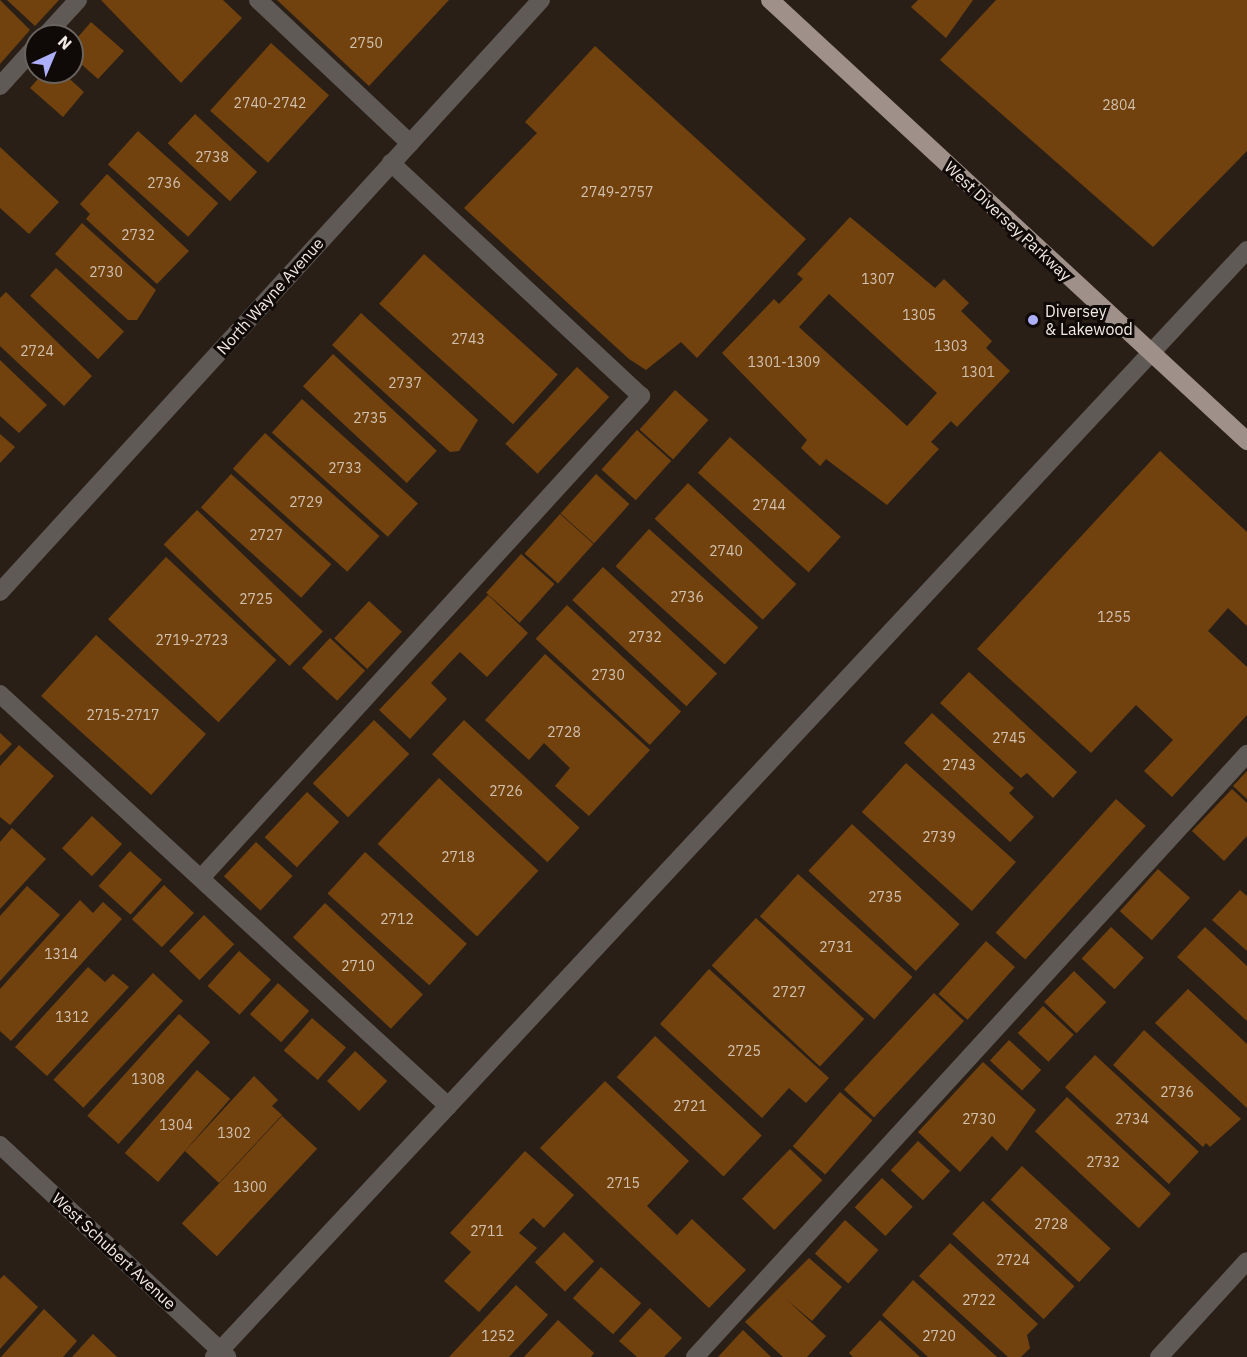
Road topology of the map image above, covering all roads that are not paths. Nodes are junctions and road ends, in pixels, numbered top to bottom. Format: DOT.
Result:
graph roads {
  1 [pos="78,0"];
  2 [pos="258,0"];
  3 [pos="541,0"];
  4 [pos="770,0"];
  5 [pos="56,24"];
  6 [pos="24,59"];
  7 [pos="0,86"];
  8 [pos="410,143"];
  9 [pos="391,163"];
  10 [pos="1247,250"];
  11 [pos="1151,353"];
  12 [pos="1247,441"];
  13 [pos="0,592"];
  14 [pos="0,694"];
  15 [pos="1247,754"];
  16 [pos="201,878"];
  17 [pos="448,1106"];
  18 [pos="0,1145"];
  19 [pos="1247,1261"];
  20 [pos="221,1355"];
  21 [pos="695,1357"];
  22 [pos="1159,1357"];
  1 -- 5 [label="street"];
  2 -- 8 [label="street"];
  3 -- 8 [label="street, North Wayne Avenue"];
  4 -- 11 [label="main road, West Diversey Parkway"];
  6 -- 7 [label="street"];
  8 -- 9 [label="street, North Wayne Avenue"];
  9 -- 13 [label="street, North Wayne Avenue"];
  9 -- 16 [label="street"];
  10 -- 11 [label="street"];
  11 -- 12 [label="main road, West Diversey Parkway"];
  11 -- 17 [label="street"];
  14 -- 16 [label="street"];
  15 -- 21 [label="street"];
  16 -- 17 [label="street"];
  17 -- 20 [label="street"];
  18 -- 20 [label="street, West Schubert Avenue"];
  19 -- 22 [label="street"];
}
